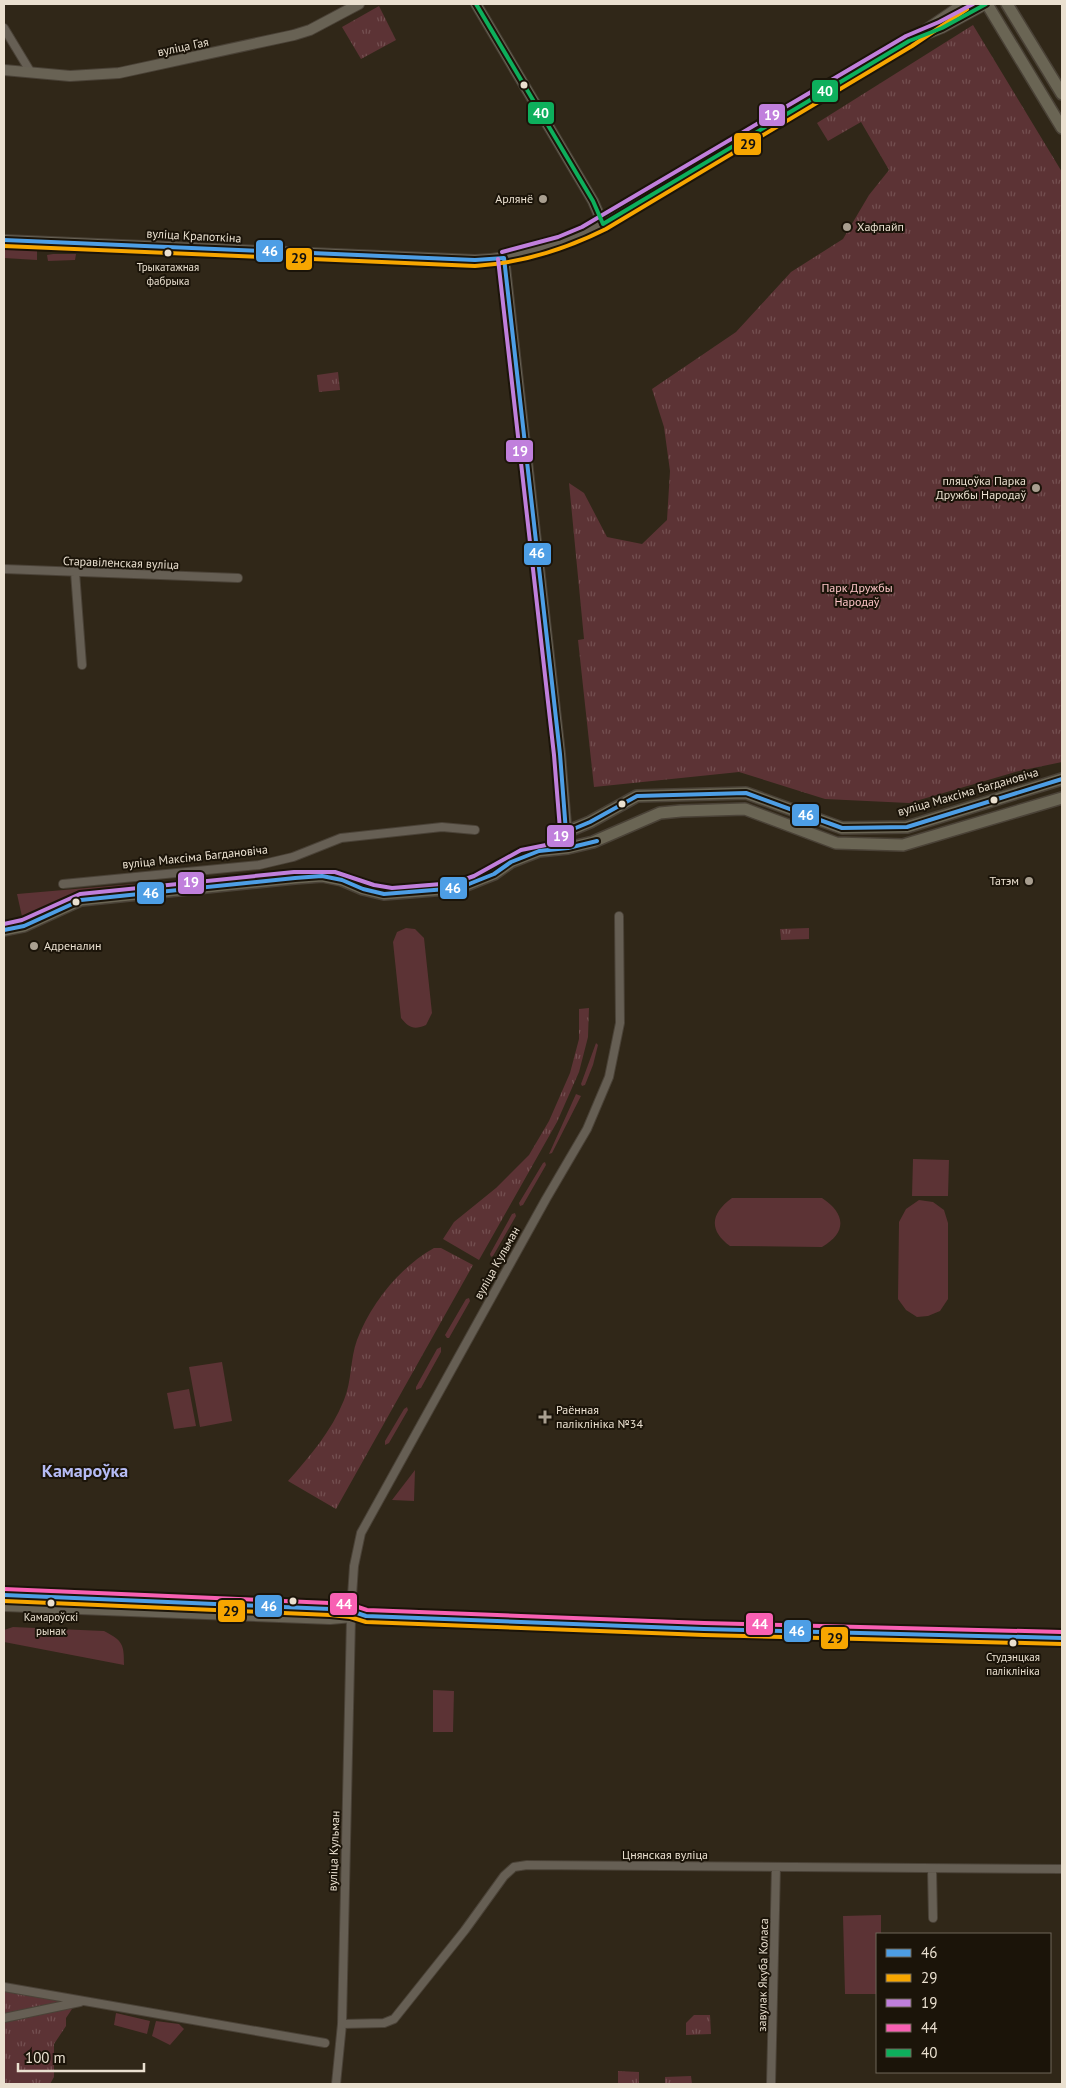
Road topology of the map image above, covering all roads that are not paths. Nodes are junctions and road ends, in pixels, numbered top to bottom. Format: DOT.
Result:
graph roads {
  1 [pos="359,4"];
  2 [pos="476,4"];
  3 [pos="963,4"];
  4 [pos="987,4"];
  5 [pos="1007,4"];
  6 [pos="4,28"];
  7 [pos="909,41"];
  8 [pos="4,70"];
  9 [pos="30,71"];
  10 [pos="1062,94"];
  11 [pos="1062,128"];
  12 [pos="603,224"];
  13 [pos="4,240"];
  14 [pos="504,258"];
  15 [pos="4,569"];
  16 [pos="75,572"];
  17 [pos="238,578"];
  18 [pos="82,665"];
  19 [pos="1062,779"];
  20 [pos="1062,798"];
  21 [pos="475,830"];
  22 [pos="566,832"];
  23 [pos="568,848"];
  24 [pos="63,884"];
  25 [pos="618,916"];
  26 [pos="4,930"];
  27 [pos="4,1595"];
  28 [pos="4,1606"];
  29 [pos="351,1614"];
  30 [pos="1062,1638"];
  31 [pos="776,1867"];
  32 [pos="932,1868"];
  33 [pos="1062,1869"];
  34 [pos="933,1918"];
  35 [pos="4,1987"];
  36 [pos="84,2001"];
  37 [pos="4,2018"];
  38 [pos="342,2024"];
  39 [pos="325,2043"];
  40 [pos="336,2084"];
  41 [pos="771,2084"];
  1 -- 9 [label="main road, вуліца Гая"];
  2 -- 12 [label="main road"];
  3 -- 7 [label="main road"];
  4 -- 7 [label="main road"];
  4 -- 11 [label="main road"];
  5 -- 10 [label="main road"];
  6 -- 9 [label="street"];
  7 -- 12 [label="main road, вуліца Крапоткіна"];
  8 -- 9 [label="main road, вуліца Гая"];
  12 -- 14 [label="main road, вуліца Крапоткіна"];
  13 -- 14 [label="main road, вуліца Крапоткіна"];
  14 -- 22 [label="main road"];
  15 -- 16 [label="street, Старавіленская вуліца"];
  16 -- 17 [label="street, Старавіленская вуліца"];
  16 -- 18 [label="street"];
  19 -- 22 [label="main road, вуліца Максіма Багдановіча"];
  20 -- 23 [label="main road"];
  21 -- 24 [label="street, вуліца Максіма Багдановіча"];
  22 -- 23 [label="main road"];
  23 -- 26 [label="main road"];
  25 -- 29 [label="street, вуліца Кульман"];
  27 -- 29 [label="main road"];
  28 -- 29 [label="main road"];
  29 -- 30 [label="main road"];
  29 -- 38 [label="street, вуліца Кульман"];
  31 -- 32 [label="street, Цнянская вуліца"];
  31 -- 38 [label="street, Цнянская вуліца"];
  31 -- 41 [label="street, завулак Якуба Коласа"];
  32 -- 33 [label="street, Цнянская вуліца"];
  32 -- 34 [label="street"];
  35 -- 36 [label="street"];
  36 -- 37 [label="street"];
  36 -- 39 [label="street"];
  38 -- 40 [label="street, вуліца Кульман"];
}
